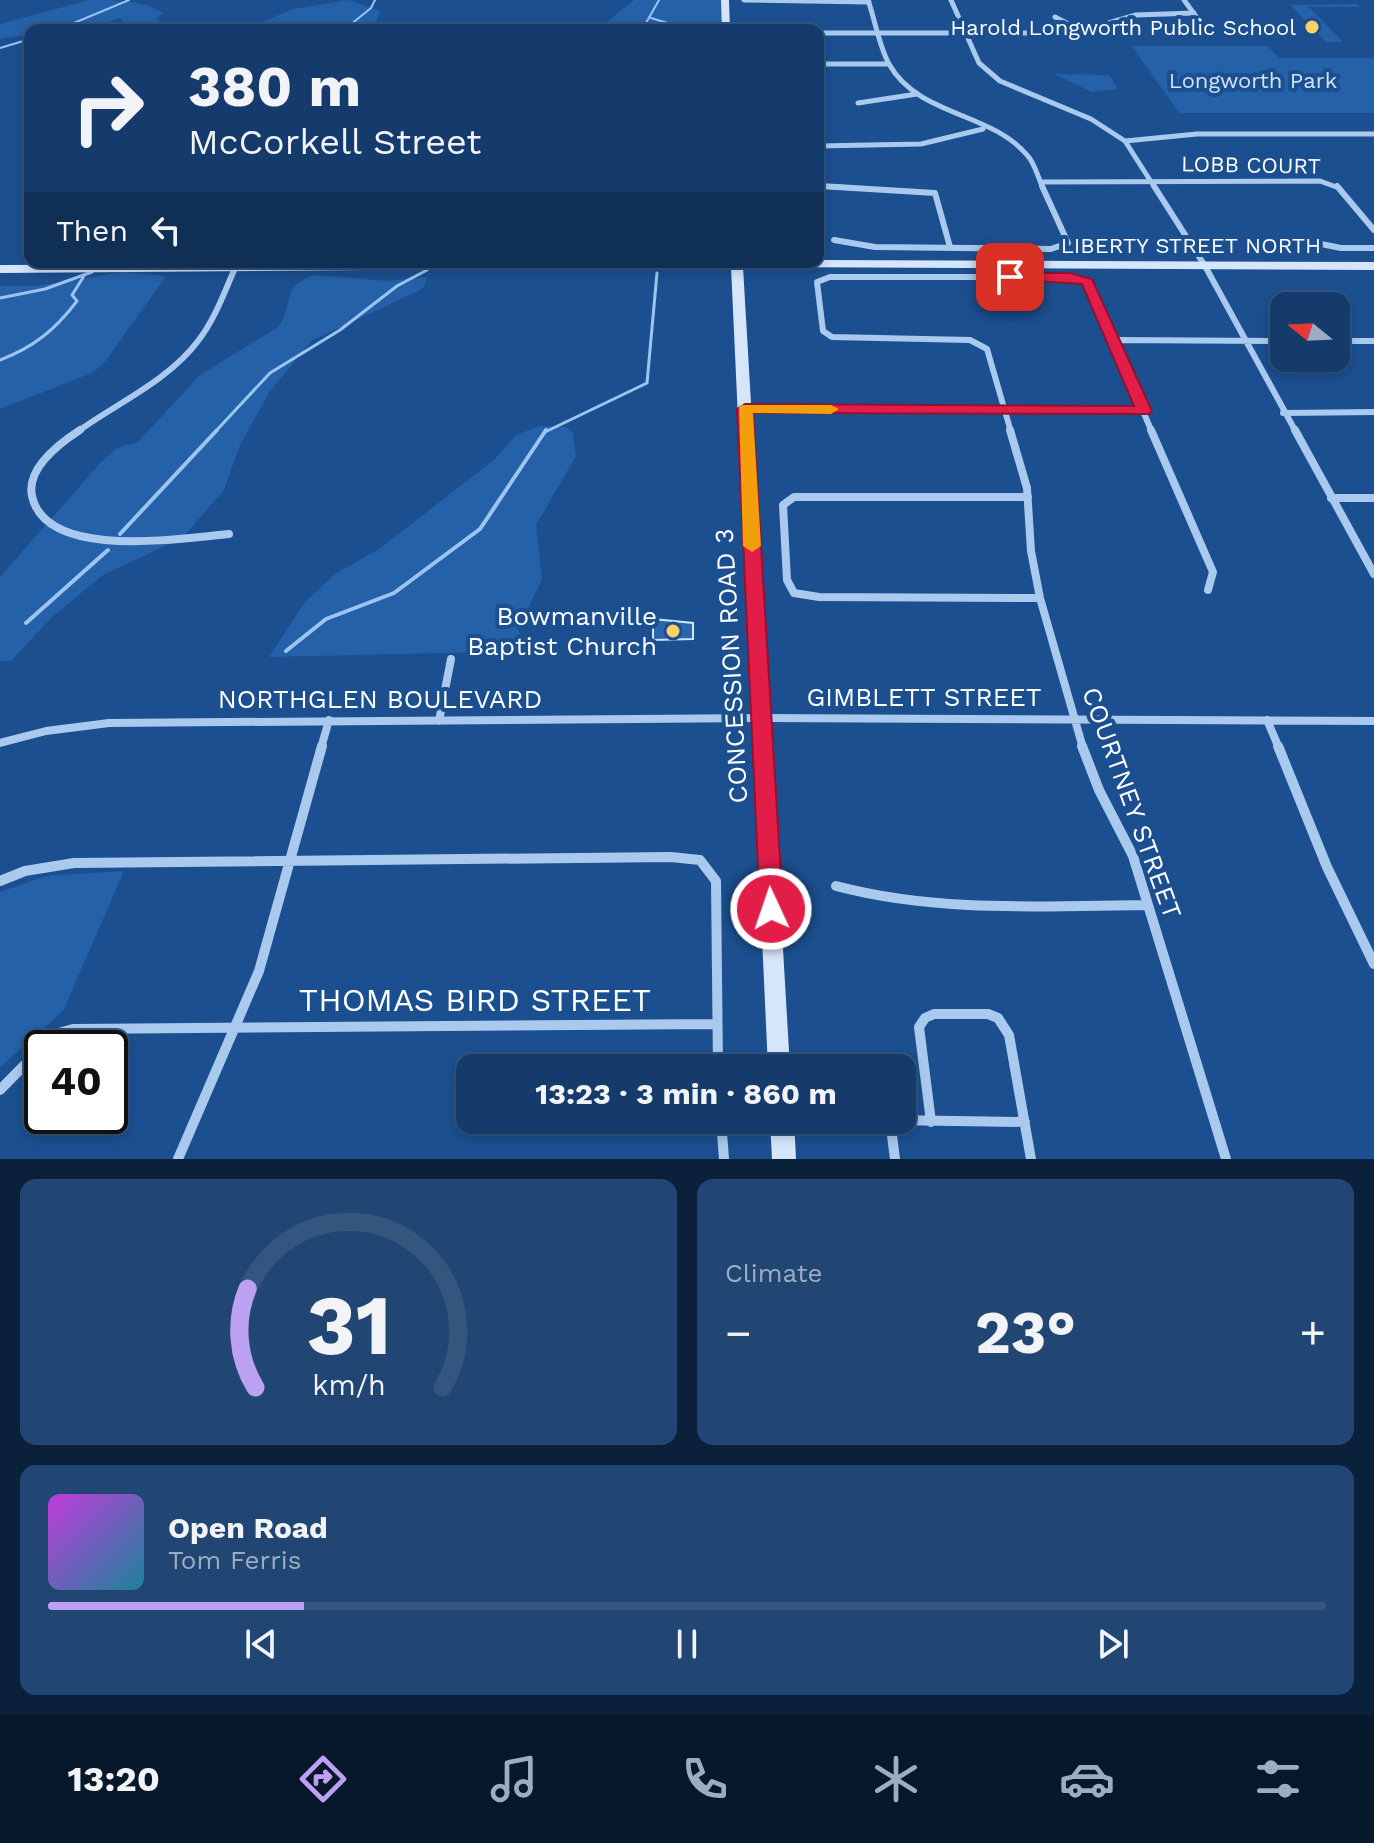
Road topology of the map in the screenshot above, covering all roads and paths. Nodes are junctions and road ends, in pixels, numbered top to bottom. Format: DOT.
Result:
graph roads {
  1 [pos="725,0"];
  2 [pos="744,0"];
  3 [pos="951,0"];
  4 [pos="1184,0"];
  5 [pos="868,1"];
  6 [pos="1194,13"];
  7 [pos="1055,17"];
  8 [pos="726,24"];
  9 [pos="1199,28"];
  10 [pos="1081,31"];
  11 [pos="824,33"];
  12 [pos="880,33"];
  13 [pos="965,33"];
  14 [pos="824,64"];
  15 [pos="889,64"];
  16 [pos="917,94"];
  17 [pos="858,103"];
  18 [pos="983,129"];
  19 [pos="1374,134"];
  20 [pos="1125,141"];
  21 [pos="824,146"];
  22 [pos="1041,182"];
  23 [pos="1154,182"];
  24 [pos="824,186"];
  25 [pos="1374,230"];
  26 [pos="834,240"];
  27 [pos="1316,243"];
  28 [pos="950,247"];
  29 [pos="1374,248"];
  30 [pos="824,263"];
  31 [pos="1205,266"];
  32 [pos="1374,266"];
  33 [pos="235,268"];
  34 [pos="737,268"];
  35 [pos="0,269"];
  36 [pos="1115,340"];
  37 [pos="1246,341"];
  38 [pos="1270,341"];
  39 [pos="1350,341"];
  40 [pos="1374,341"];
  41 [pos="745,409"];
  42 [pos="1006,411"];
  43 [pos="1144,411"];
  44 [pos="1374,412"];
  45 [pos="1283,413"];
  46 [pos="1028,497"];
  47 [pos="1331,498"];
  48 [pos="1374,498"];
  49 [pos="229,534"];
  50 [pos="1374,574"];
  51 [pos="1208,590"];
  52 [pos="1040,598"];
  53 [pos="451,659"];
  54 [pos="762,718"];
  55 [pos="329,720"];
  56 [pos="1074,720"];
  57 [pos="1267,720"];
  58 [pos="439,721"];
  59 [pos="1374,721"];
  60 [pos="0,743"];
  61 [pos="291,861"];
  62 [pos="0,881"];
  63 [pos="836,886"];
  64 [pos="1147,905"];
  65 [pos="1374,964"];
  66 [pos="715,1024"];
  67 [pos="235,1028"];
  68 [pos="717,1054"];
  69 [pos="778,1054"];
  70 [pos="0,1090"];
  71 [pos="916,1121"];
  72 [pos="931,1122"];
  73 [pos="1025,1122"];
  74 [pos="722,1134"];
  75 [pos="783,1134"];
  76 [pos="892,1134"];
  77 [pos="178,1159"];
  78 [pos="724,1159"];
  79 [pos="784,1159"];
  80 [pos="895,1159"];
  81 [pos="1031,1159"];
  82 [pos="1226,1159"];
  1 -- 8 [label="main road"];
  2 -- 5 [label="street"];
  3 -- 13 [label="street"];
  4 -- 6 [label="street"];
  5 -- 12 [label="street"];
  6 -- 9 [label="street"];
  6 -- 10 [label="street"];
  7 -- 10 [label="street"];
  10 -- 13 [label="street"];
  11 -- 12 [label="street"];
  12 -- 13 [label="street"];
  12 -- 15 [label="street"];
  13 -- 20 [label="street"];
  14 -- 15 [label="street"];
  15 -- 16 [label="street"];
  16 -- 17 [label="street"];
  16 -- 18 [label="street"];
  18 -- 21 [label="street"];
  18 -- 22 [label="street"];
  19 -- 20 [label="street"];
  20 -- 23 [label="street"];
  22 -- 23 [label="street, LOBB COURT"];
  22 -- 28 [label="street"];
  23 -- 25 [label="street, LOBB COURT"];
  23 -- 31 [label="street"];
  24 -- 28 [label="street"];
  26 -- 28 [label="street"];
  27 -- 29 [label="street"];
  30 -- 31 [label="main road, LIBERTY STREET NORTH"];
  31 -- 32 [label="main road, LIBERTY STREET NORTH"];
  31 -- 37 [label="street"];
  33 -- 35 [label="main road, LIBERTY STREET NORTH"];
  33 -- 49 [label="street"];
  34 -- 41 [label="main road, CONCESSION ROAD 3"];
  36 -- 37 [label="street"];
  36 -- 42 [label="street, COURTNEY STREET"];
  36 -- 43 [label="street"];
  37 -- 38 [label="street"];
  37 -- 45 [label="street"];
  39 -- 40 [label="street"];
  41 -- 42 [label="street"];
  41 -- 54 [label="main road, CONCESSION ROAD 3"];
  42 -- 43 [label="street"];
  42 -- 46 [label="street, COURTNEY STREET"];
  43 -- 51 [label="street"];
  44 -- 45 [label="street"];
  45 -- 47 [label="street"];
  46 -- 52 [label="street, COURTNEY STREET"];
  46 -- 52 [label="street"];
  47 -- 48 [label="street"];
  47 -- 50 [label="street"];
  52 -- 56 [label="street, COURTNEY STREET"];
  53 -- 58 [label="street"];
  54 -- 56 [label="street, GIMBLETT STREET"];
  54 -- 58 [label="street, NORTHGLEN BOULEVARD"];
  54 -- 69 [label="main road, CONCESSION ROAD 3"];
  55 -- 58 [label="street, NORTHGLEN BOULEVARD"];
  55 -- 60 [label="street, NORTHGLEN BOULEVARD"];
  55 -- 61 [label="street"];
  56 -- 57 [label="street, GIMBLETT STREET"];
  56 -- 64 [label="street, COURTNEY STREET"];
  57 -- 59 [label="street, GIMBLETT STREET"];
  57 -- 65 [label="street"];
  61 -- 62 [label="street"];
  61 -- 66 [label="street"];
  61 -- 67 [label="street"];
  63 -- 64 [label="street"];
  64 -- 82 [label="street, COURTNEY STREET"];
  66 -- 67 [label="street, THOMAS BIRD STREET"];
  66 -- 68 [label="street"];
  67 -- 70 [label="street, THOMAS BIRD STREET"];
  67 -- 77 [label="street"];
  71 -- 72 [label="street"];
  72 -- 73 [label="street"];
  72 -- 73 [label="street"];
  73 -- 81 [label="street"];
  74 -- 78 [label="street"];
  75 -- 79 [label="main road"];
  76 -- 80 [label="street"];
}
